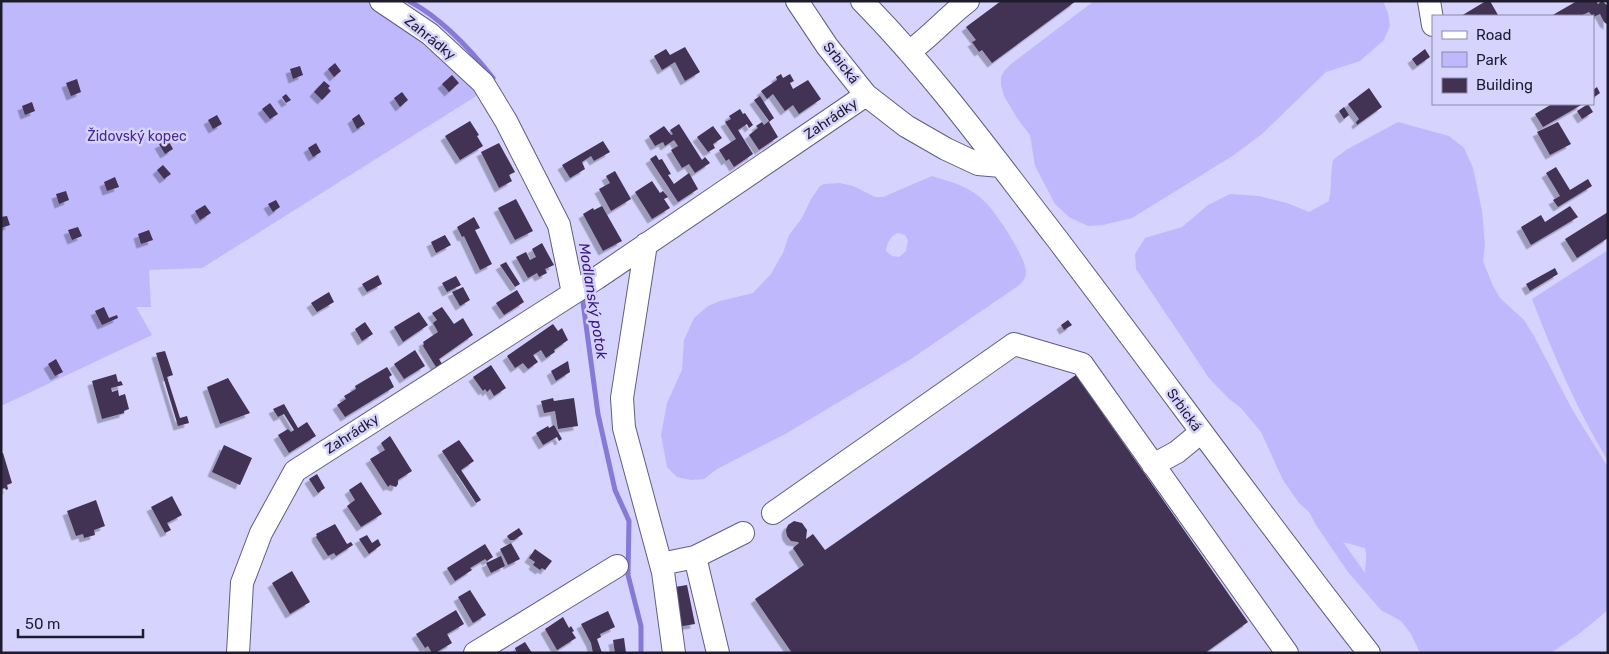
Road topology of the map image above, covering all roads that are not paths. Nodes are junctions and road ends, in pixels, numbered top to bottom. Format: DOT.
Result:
graph roads {
  1 [pos="381,1"];
  2 [pos="797,1"];
  3 [pos="862,1"];
  4 [pos="968,1"];
  5 [pos="1429,1"];
  6 [pos="1432,20"];
  7 [pos="909,52"];
  8 [pos="866,95"];
  9 [pos="1001,166"];
  10 [pos="646,244"];
  11 [pos="573,294"];
  12 [pos="1200,432"];
  13 [pos="1153,465"];
  14 [pos="773,513"];
  15 [pos="743,533"];
  16 [pos="695,557"];
  17 [pos="660,564"];
  18 [pos="617,566"];
  19 [pos="238,653"];
  20 [pos="475,653"];
  21 [pos="674,653"];
  22 [pos="718,653"];
  23 [pos="1287,653"];
  24 [pos="1369,653"];
  1 -- 11 [label="street, Zahrádky"];
  2 -- 8 [label="street, Srbická"];
  3 -- 7 [label="street, Srbická"];
  4 -- 7 [label="street"];
  5 -- 6 [label="street"];
  7 -- 9 [label="street, Srbická"];
  8 -- 9 [label="street, Srbická"];
  8 -- 10 [label="street, Zahrádky"];
  9 -- 12 [label="street, Srbická"];
  10 -- 11 [label="street, Zahrádky"];
  10 -- 17 [label="street"];
  11 -- 19 [label="street, Zahrádky"];
  12 -- 13 [label="street"];
  12 -- 24 [label="street, Srbická"];
  13 -- 14 [label="street"];
  13 -- 23 [label="street"];
  15 -- 16 [label="street"];
  16 -- 17 [label="street"];
  16 -- 22 [label="street"];
  17 -- 21 [label="street"];
  18 -- 20 [label="street"];
}
